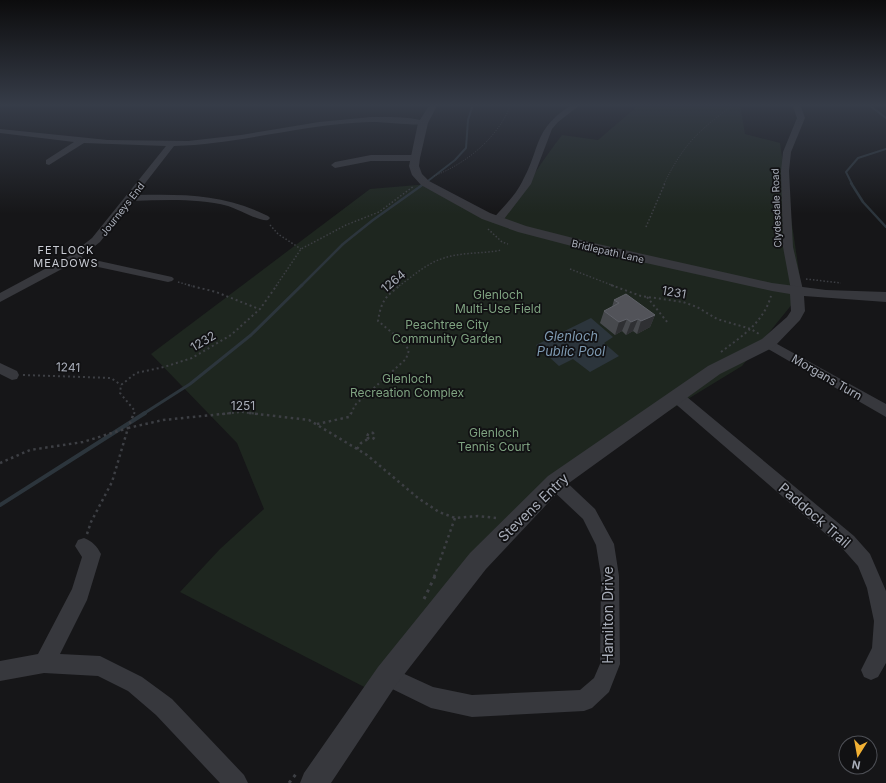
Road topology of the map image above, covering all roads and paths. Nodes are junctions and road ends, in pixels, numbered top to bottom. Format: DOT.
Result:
graph roads {
  1 [pos="83,141"];
  2 [pos="93,141"];
  3 [pos="219,141"];
  4 [pos="419,141"];
  5 [pos="484,141"];
  6 [pos="542,141"];
  7 [pos="691,141"];
  8 [pos="792,141"];
  9 [pos="171,145"];
  10 [pos="415,158"];
  11 [pos="49,162"];
  12 [pos="336,166"];
  13 [pos="425,183"];
  14 [pos="130,198"];
  15 [pos="265,218"];
  16 [pos="497,221"];
  17 [pos="646,227"];
  18 [pos="301,249"];
  19 [pos="502,250"];
  20 [pos="73,258"];
  21 [pos="570,269"];
  22 [pos="168,279"];
  23 [pos="797,290"];
  24 [pos="647,297"];
  25 [pos="886,297"];
  26 [pos="0,298"];
  27 [pos="260,309"];
  28 [pos="668,323"];
  29 [pos="769,342"];
  30 [pos="6,372"];
  31 [pos="121,385"];
  32 [pos="676,396"];
  33 [pos="886,411"];
  34 [pos="316,424"];
  35 [pos="128,428"];
  36 [pos="368,439"];
  37 [pos="357,449"];
  38 [pos="0,464"];
  39 [pos="554,482"];
  40 [pos="455,518"];
  41 [pos="84,546"];
  42 [pos="44,663"];
  43 [pos="871,670"];
  44 [pos="0,671"];
  45 [pos="387,676"];
  46 [pos="236,783"];
  47 [pos="314,783"];
  1 -- 11 [label="street"];
  2 -- 9 [label="street"];
  3 -- 9 [label="street"];
  4 -- 10 [label="street"];
  5 -- 13 [label="path, 1232"];
  6 -- 16 [label="street"];
  7 -- 17 [label="path"];
  8 -- 23 [label="street, Clydesdale Road"];
  9 -- 14 [label="street, Journeys End"];
  10 -- 12 [label="street"];
  10 -- 13 [label="street"];
  13 -- 16 [label="street, Bridlepath Lane"];
  13 -- 18 [label="path, 1232"];
  14 -- 15 [label="street"];
  14 -- 20 [label="street, Journeys End"];
  15 -- 18 [label="path"];
  16 -- 23 [label="street, Bridlepath Lane"];
  18 -- 27 [label="path, 1232"];
  19 -- 34 [label="path, 1264"];
  20 -- 22 [label="street"];
  20 -- 26 [label="street, Journeys End"];
  21 -- 24 [label="path, 1231"];
  22 -- 27 [label="path"];
  23 -- 25 [label="street, Bridlepath Lane"];
  23 -- 29 [label="street, Stevens Entry"];
  24 -- 28 [label="path"];
  24 -- 29 [label="path, 1231"];
  27 -- 31 [label="path, 1232"];
  29 -- 32 [label="street, Stevens Entry"];
  29 -- 33 [label="street, Morgans Turn"];
  30 -- 31 [label="path, 1241"];
  31 -- 35 [label="path"];
  32 -- 39 [label="street, Stevens Entry"];
  32 -- 43 [label="street, Paddock Trail"];
  34 -- 35 [label="path, 1251"];
  34 -- 37 [label="path, 1251"];
  35 -- 38 [label="path"];
  35 -- 41 [label="path"];
  36 -- 37 [label="path"];
  37 -- 40 [label="path, 1251"];
  39 -- 45 [label="street, Stevens Entry"];
  39 -- 45 [label="street, Hamilton Drive"];
  41 -- 42 [label="street"];
  42 -- 44 [label="street"];
  42 -- 46 [label="street"];
  45 -- 47 [label="street, Stevens Entry"];
}
